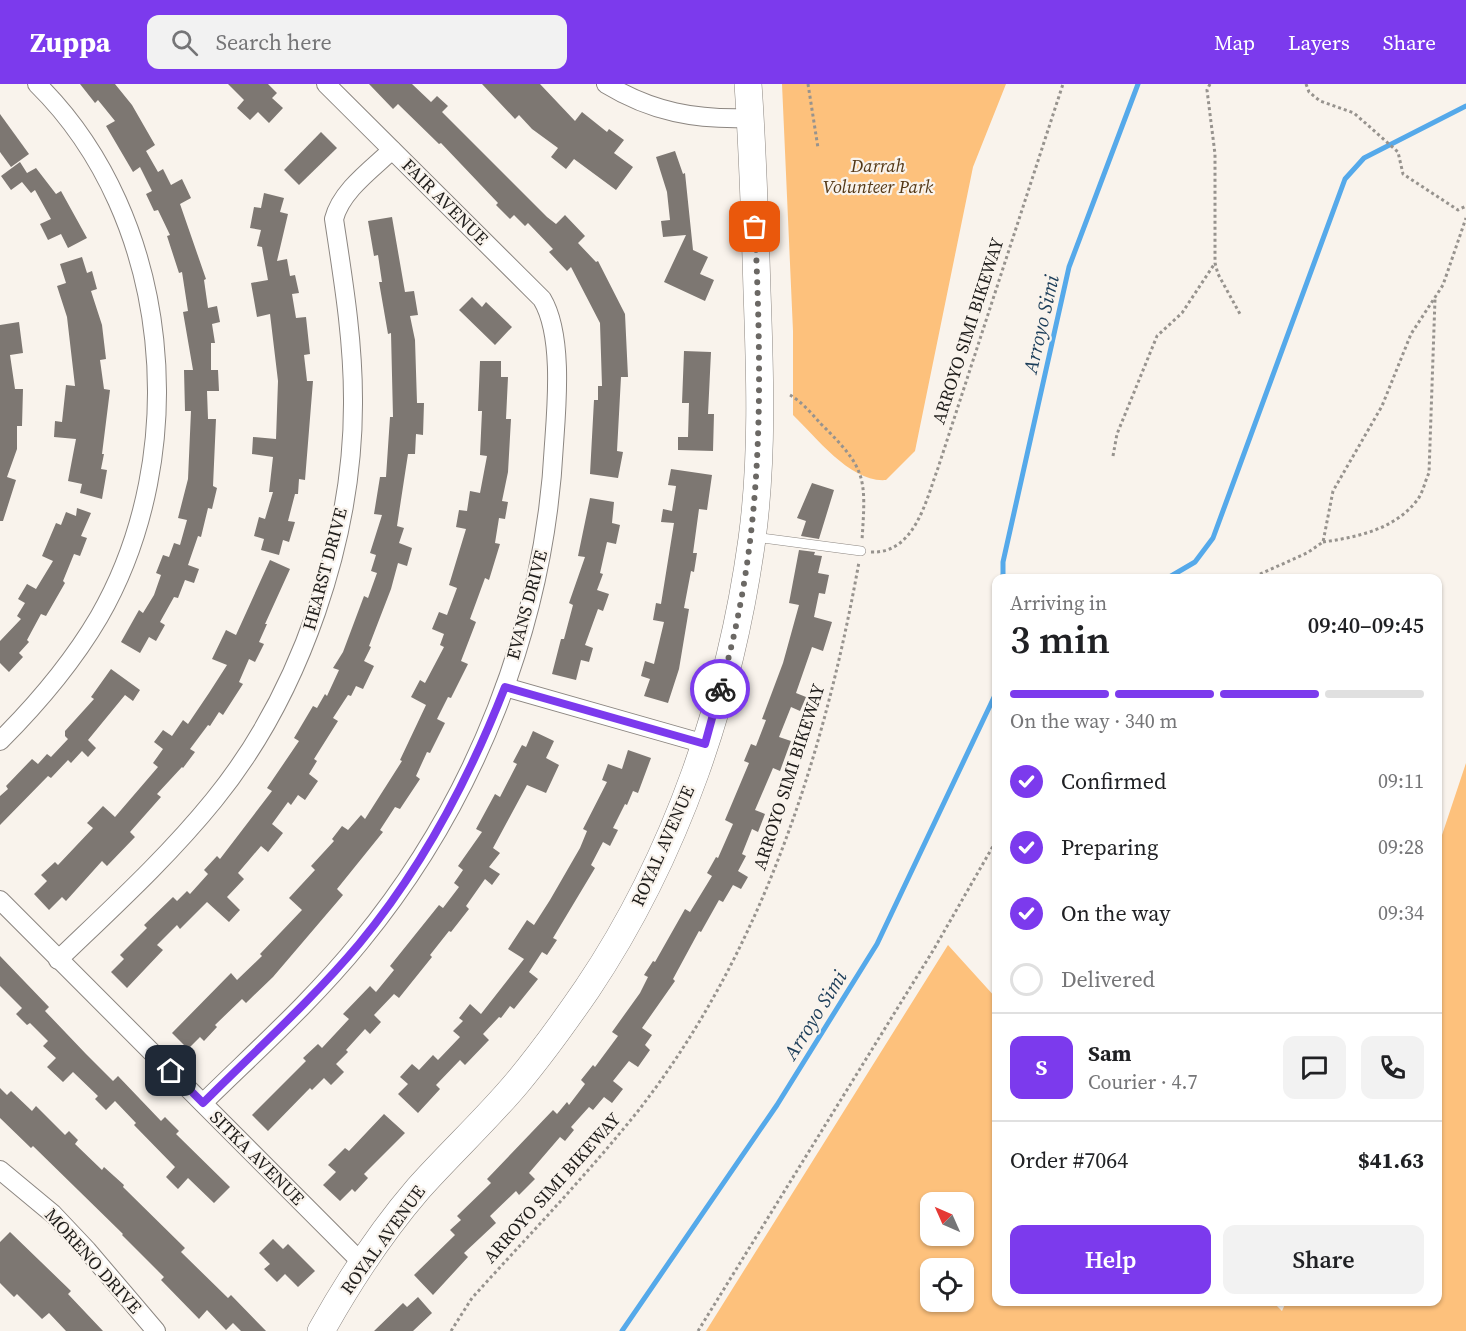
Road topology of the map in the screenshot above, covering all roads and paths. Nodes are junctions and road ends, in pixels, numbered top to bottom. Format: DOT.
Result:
graph roads {
  1 [pos="37,84"];
  2 [pos="326,84"];
  3 [pos="606,84"];
  4 [pos="748,84"];
  5 [pos="808,84"];
  6 [pos="1063,84"];
  7 [pos="1210,84"];
  8 [pos="1306,84"];
  9 [pos="750,118"];
  10 [pos="818,148"];
  11 [pos="392,150"];
  12 [pos="1466,206"];
  13 [pos="1466,218"];
  14 [pos="1215,263"];
  15 [pos="1435,297"];
  16 [pos="1240,314"];
  17 [pos="554,327"];
  18 [pos="790,396"];
  19 [pos="1113,456"];
  20 [pos="752,537"];
  21 [pos="1323,542"];
  22 [pos="861,551"];
  23 [pos="1260,574"];
  24 [pos="505,687"];
  25 [pos="0,741"];
  26 [pos="705,744"];
  27 [pos="992,848"];
  28 [pos="0,900"];
  29 [pos="58,960"];
  30 [pos="203,1103"];
  31 [pos="0,1170"];
  32 [pos="362,1263"];
  33 [pos="156,1331"];
  34 [pos="321,1331"];
  35 [pos="451,1331"];
  36 [pos="698,1331"];
  1 -- 25 [label="street"];
  2 -- 11 [label="street, FAIR AVENUE"];
  3 -- 9 [label="street"];
  4 -- 9 [label="main road, ROYAL AVENUE"];
  5 -- 10 [label="path"];
  6 -- 22 [label="path, ARROYO SIMI BIKEWAY"];
  7 -- 14 [label="path"];
  8 -- 12 [label="path"];
  9 -- 20 [label="main road, ROYAL AVENUE"];
  11 -- 17 [label="street, FAIR AVENUE"];
  11 -- 29 [label="street, HEARST DRIVE"];
  13 -- 15 [label="path"];
  14 -- 16 [label="path"];
  14 -- 19 [label="path"];
  15 -- 21 [label="path"];
  15 -- 21 [label="path"];
  17 -- 24 [label="street, EVANS DRIVE"];
  18 -- 22 [label="path"];
  20 -- 22 [label="lane"];
  20 -- 26 [label="main road, ROYAL AVENUE"];
  21 -- 23 [label="path"];
  22 -- 35 [label="path, ARROYO SIMI BIKEWAY"];
  24 -- 26 [label="street"];
  24 -- 30 [label="street, EVANS DRIVE"];
  26 -- 32 [label="main road, ROYAL AVENUE"];
  27 -- 36 [label="path"];
  28 -- 29 [label="street, SITKA AVENUE"];
  29 -- 30 [label="street, SITKA AVENUE"];
  30 -- 32 [label="street, SITKA AVENUE"];
  31 -- 33 [label="street, MORENO DRIVE"];
  32 -- 34 [label="main road, ROYAL AVENUE"];
}
